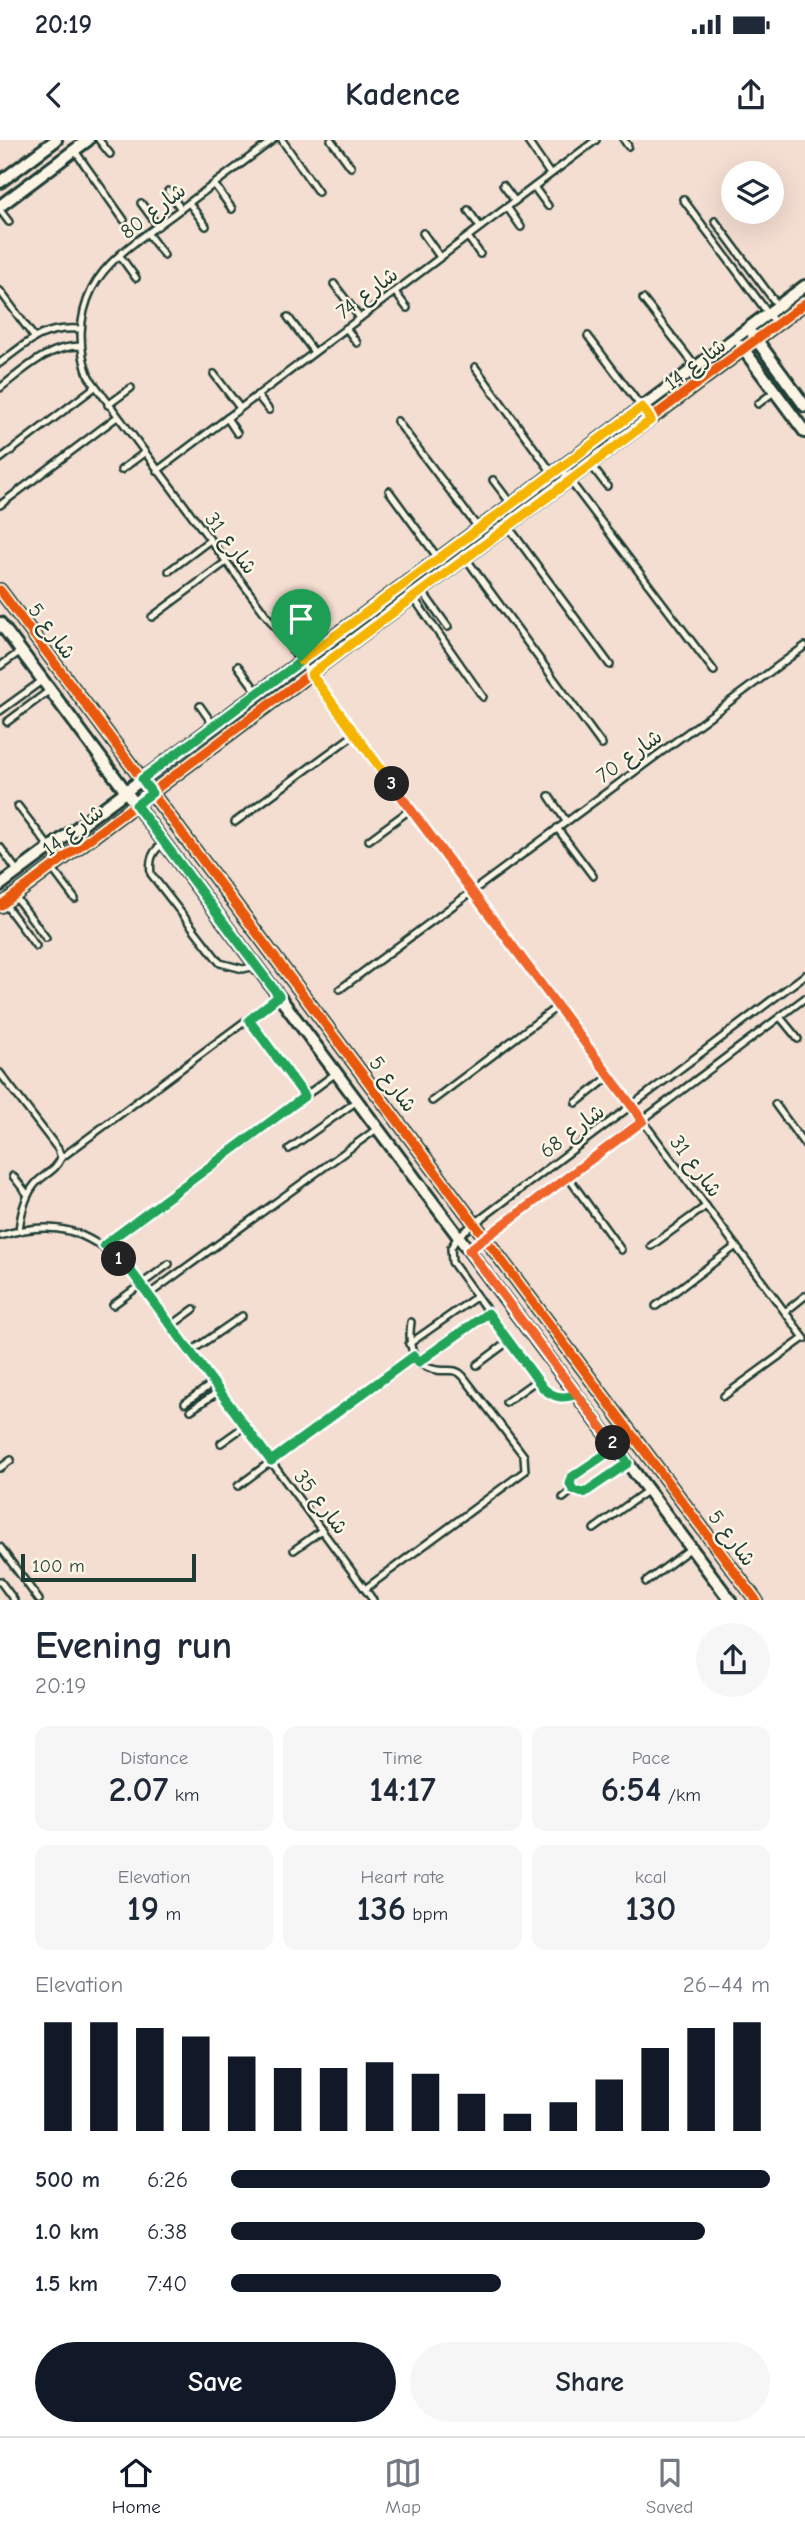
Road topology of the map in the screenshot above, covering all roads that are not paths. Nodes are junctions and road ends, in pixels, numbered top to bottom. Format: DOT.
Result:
graph roads {
  1 [pos="57,140"];
  2 [pos="88,140"];
  3 [pos="99,140"];
  4 [pos="273,140"];
  5 [pos="282,140"];
  6 [pos="331,140"];
  7 [pos="596,140"];
  8 [pos="624,140"];
  9 [pos="528,142"];
  10 [pos="628,146"];
  11 [pos="74,150"];
  12 [pos="110,154"];
  13 [pos="351,167"];
  14 [pos="550,174"];
  15 [pos="0,182"];
  16 [pos="214,184"];
  17 [pos="503,185"];
  18 [pos="534,187"];
  19 [pos="168,191"];
  20 [pos="318,192"];
  21 [pos="683,199"];
  22 [pos="515,201"];
  23 [pos="141,203"];
  24 [pos="189,203"];
  25 [pos="548,206"];
  26 [pos="507,207"];
  27 [pos="0,208"];
  28 [pos="181,209"];
  29 [pos="232,209"];
  30 [pos="468,210"];
  31 [pos="124,220"];
  32 [pos="715,220"];
  33 [pos="9,222"];
  34 [pos="158,226"];
  35 [pos="206,226"];
  36 [pos="481,227"];
  37 [pos="521,227"];
  38 [pos="423,233"];
  39 [pos="148,234"];
  40 [pos="468,237"];
  41 [pos="481,254"];
  42 [pos="164,255"];
  43 [pos="120,256"];
  44 [pos="440,257"];
  45 [pos="136,278"];
  46 [pos="334,284"];
  47 [pos="805,285"];
  48 [pos="0,291"];
  49 [pos="395,292"];
  50 [pos="643,299"];
  51 [pos="805,303"];
  52 [pos="778,306"];
  53 [pos="407,308"];
  54 [pos="768,313"];
  55 [pos="288,317"];
  56 [pos="360,318"];
  57 [pos="776,324"];
  58 [pos="346,328"];
  59 [pos="748,328"];
  60 [pos="81,329"];
  61 [pos="588,336"];
  62 [pos="34,337"];
  63 [pos="735,338"];
  64 [pos="756,339"];
  65 [pos="357,343"];
  66 [pos="81,346"];
  67 [pos="743,349"];
  68 [pos="314,352"];
  69 [pos="0,363"];
  70 [pos="475,367"];
  71 [pos="696,367"];
  72 [pos="214,374"];
  73 [pos="94,387"];
  74 [pos="0,388"];
  75 [pos="131,388"];
  76 [pos="775,391"];
  77 [pos="257,395"];
  78 [pos="758,404"];
  79 [pos="108,405"];
  80 [pos="805,406"];
  81 [pos="642,407"];
  82 [pos="240,408"];
  83 [pos="269,410"];
  84 [pos="117,417"];
  85 [pos="227,418"];
  86 [pos="651,420"];
  87 [pos="397,421"];
  88 [pos="805,432"];
  89 [pos="237,433"];
  90 [pos="144,453"];
  91 [pos="0,459"];
  92 [pos="591,465"];
  93 [pos="121,470"];
  94 [pos="157,471"];
  95 [pos="557,472"];
  96 [pos="493,480"];
  97 [pos="570,481"];
  98 [pos="607,486"];
  99 [pos="389,491"];
  100 [pos="0,505"];
  101 [pos="512,505"];
  102 [pos="508,526"];
  103 [pos="479,529"];
  104 [pos="209,540"];
  105 [pos="438,558"];
  106 [pos="465,558"];
  107 [pos="226,562"];
  108 [pos="169,571"];
  109 [pos="0,590"];
  110 [pos="417,594"];
  111 [pos="152,617"];
  112 [pos="0,623"];
  113 [pos="449,628"];
  114 [pos="805,646"];
  115 [pos="21,651"];
  116 [pos="301,661"];
  117 [pos="610,665"];
  118 [pos="0,666"];
  119 [pos="238,666"];
  120 [pos="714,671"];
  121 [pos="311,674"];
  122 [pos="43,680"];
  123 [pos="50,690"];
  124 [pos="258,693"];
  125 [pos="483,697"];
  126 [pos="200,706"];
  127 [pos="0,710"];
  128 [pos="7,722"];
  129 [pos="214,726"];
  130 [pos="355,734"];
  131 [pos="602,745"];
  132 [pos="142,779"];
  133 [pos="126,792"];
  134 [pos="152,793"];
  135 [pos="549,796"];
  136 [pos="136,805"];
  137 [pos="19,806"];
  138 [pos="411,809"];
  139 [pos="566,821"];
  140 [pos="235,822"];
  141 [pos="557,828"];
  142 [pos="369,840"];
  143 [pos="164,842"];
  144 [pos="0,847"];
  145 [pos="50,848"];
  146 [pos="51,867"];
  147 [pos="18,872"];
  148 [pos="593,876"];
  149 [pos="0,885"];
  150 [pos="472,891"];
  151 [pos="14,895"];
  152 [pos="75,898"];
  153 [pos="2,904"];
  154 [pos="46,938"];
  155 [pos="36,946"];
  156 [pos="256,966"];
  157 [pos="805,975"];
  158 [pos="340,989"];
  159 [pos="279,996"];
  160 [pos="805,998"];
  161 [pos="558,1006"];
  162 [pos="780,1017"];
  163 [pos="249,1020"];
  164 [pos="798,1039"];
  165 [pos="0,1073"];
  166 [pos="336,1073"];
  167 [pos="610,1076"];
  168 [pos="305,1096"];
  169 [pos="357,1101"];
  170 [pos="432,1101"];
  171 [pos="576,1103"];
  172 [pos="775,1104"];
  173 [pos="632,1106"];
  174 [pos="643,1121"];
  175 [pos="378,1128"];
  176 [pos="805,1145"];
  177 [pos="289,1149"];
  178 [pos="61,1158"];
  179 [pos="13,1176"];
  180 [pos="568,1177"];
  181 [pos="28,1195"];
  182 [pos="706,1206"];
  183 [pos="474,1223"];
  184 [pos="19,1230"];
  185 [pos="458,1236"];
  186 [pos="0,1237"];
  187 [pos="486,1238"];
  188 [pos="104,1245"];
  189 [pos="736,1245"];
  190 [pos="651,1246"];
  191 [pos="469,1250"];
  192 [pos="621,1250"];
  193 [pos="169,1264"];
  194 [pos="141,1285"];
  195 [pos="148,1295"];
  196 [pos="805,1296"];
  197 [pos="476,1297"];
  198 [pos="113,1305"];
  199 [pos="656,1306"];
  200 [pos="194,1309"];
  201 [pos="785,1312"];
  202 [pos="488,1313"];
  203 [pos="242,1316"];
  204 [pos="411,1322"];
  205 [pos="171,1326"];
  206 [pos="805,1338"];
  207 [pos="509,1341"];
  208 [pos="409,1344"];
  209 [pos="190,1352"];
  210 [pos="414,1356"];
  211 [pos="419,1362"];
  212 [pos="477,1365"];
  213 [pos="537,1380"];
  214 [pos="213,1383"];
  215 [pos="219,1391"];
  216 [pos="577,1394"];
  217 [pos="724,1396"];
  218 [pos="506,1402"];
  219 [pos="185,1403"];
  220 [pos="191,1410"];
  221 [pos="245,1426"];
  222 [pos="221,1443"];
  223 [pos="616,1447"];
  224 [pos="11,1460"];
  225 [pos="271,1461"];
  226 [pos="628,1463"];
  227 [pos="0,1468"];
  228 [pos="238,1486"];
  229 [pos="573,1490"];
  230 [pos="648,1490"];
  231 [pos="563,1497"];
  232 [pos="594,1529"];
  233 [pos="322,1530"];
  234 [pos="0,1547"];
  235 [pos="691,1548"];
  236 [pos="294,1550"];
  237 [pos="0,1581"];
  238 [pos="646,1581"];
  239 [pos="365,1588"];
  240 [pos="370,1598"];
  241 [pos="14,1600"];
  242 [pos="39,1600"];
  243 [pos="730,1600"];
  244 [pos="756,1600"];
  1 -- 15 [label="street"];
  2 -- 11 [label="street"];
  3 -- 12 [label="lane"];
  4 -- 16 [label="lane, شارع 80"];
  5 -- 20 [label="lane"];
  6 -- 13 [label="lane"];
  7 -- 14 [label="lane, شارع 74"];
  8 -- 10 [label="lane"];
  9 -- 14 [label="lane"];
  11 -- 27 [label="street"];
  11 -- 31 [label="lane"];
  14 -- 18 [label="lane, شارع 74"];
  16 -- 24 [label="lane, شارع 80"];
  16 -- 29 [label="lane"];
  17 -- 22 [label="lane"];
  18 -- 22 [label="lane, شارع 74"];
  18 -- 25 [label="lane"];
  19 -- 28 [label="lane"];
  21 -- 54 [label="lane"];
  22 -- 26 [label="lane, شارع 74"];
  23 -- 34 [label="lane"];
  24 -- 28 [label="lane, شارع 80"];
  24 -- 35 [label="lane"];
  26 -- 36 [label="lane, شارع 74"];
  26 -- 37 [label="lane"];
  27 -- 33 [label="lane"];
  28 -- 34 [label="lane, شارع 80"];
  30 -- 36 [label="lane"];
  32 -- 52 [label="lane"];
  34 -- 39 [label="lane, شارع 80"];
  36 -- 40 [label="lane, شارع 74"];
  38 -- 44 [label="lane"];
  39 -- 42 [label="lane"];
  39 -- 43 [label="lane, شارع 80"];
  40 -- 41 [label="lane"];
  40 -- 44 [label="lane, شارع 74"];
  43 -- 45 [label="lane"];
  43 -- 60 [label="lane, شارع 80"];
  44 -- 49 [label="lane, شارع 74"];
  46 -- 56 [label="lane"];
  47 -- 52 [label="street, شارع 14"];
  48 -- 62 [label="lane"];
  49 -- 53 [label="lane"];
  49 -- 56 [label="lane, شارع 74"];
  50 -- 71 [label="lane"];
  51 -- 57 [label="street, شارع 14"];
  52 -- 54 [label="street, شارع 14"];
  54 -- 57 [label="lane"];
  54 -- 59 [label="street, شارع 14"];
  55 -- 68 [label="lane"];
  56 -- 58 [label="lane, شارع 74"];
  57 -- 64 [label="street, شارع 14"];
  58 -- 65 [label="lane"];
  58 -- 68 [label="lane, شارع 74"];
  59 -- 63 [label="street, شارع 14"];
  59 -- 64 [label="street"];
  60 -- 62 [label="lane"];
  60 -- 66 [label="lane, شارع 31"];
  61 -- 81 [label="lane"];
  62 -- 69 [label="lane"];
  63 -- 67 [label="street"];
  63 -- 71 [label="street, شارع 14"];
  64 -- 67 [label="street, شارع 14"];
  64 -- 80 [label="street"];
  66 -- 73 [label="lane, شارع 31"];
  66 -- 74 [label="lane"];
  67 -- 76 [label="street"];
  67 -- 86 [label="street, شارع 14"];
  68 -- 77 [label="lane, شارع 74"];
  70 -- 95 [label="lane"];
  71 -- 81 [label="street, شارع 14"];
  72 -- 82 [label="lane"];
  73 -- 79 [label="lane, شارع 31"];
  73 -- 91 [label="lane"];
  75 -- 79 [label="lane"];
  76 -- 78 [label="lane"];
  76 -- 88 [label="street"];
  77 -- 82 [label="lane, شارع 74"];
  77 -- 83 [label="lane"];
  79 -- 84 [label="lane, شارع 31"];
  81 -- 86 [label="lane"];
  81 -- 95 [label="street, شارع 14"];
  82 -- 85 [label="lane, شارع 74"];
  84 -- 90 [label="lane, شارع 31"];
  84 -- 100 [label="lane"];
  85 -- 89 [label="lane"];
  85 -- 94 [label="lane, شارع 74"];
  86 -- 92 [label="street, شارع 14"];
  87 -- 103 [label="lane"];
  90 -- 93 [label="lane"];
  90 -- 94 [label="lane, شارع 31"];
  92 -- 97 [label="street, شارع 14"];
  92 -- 98 [label="lane"];
  94 -- 104 [label="lane, شارع 31"];
  95 -- 97 [label="lane"];
  95 -- 101 [label="street, شارع 14"];
  96 -- 101 [label="lane"];
  97 -- 102 [label="street, شارع 14"];
  97 -- 120 [label="lane"];
  99 -- 105 [label="lane"];
  101 -- 103 [label="street, شارع 14"];
  102 -- 106 [label="street, شارع 14"];
  102 -- 117 [label="lane"];
  103 -- 105 [label="street, شارع 14"];
  104 -- 107 [label="lane, شارع 31"];
  104 -- 108 [label="lane"];
  105 -- 116 [label="street, شارع 14"];
  106 -- 110 [label="street, شارع 14"];
  106 -- 131 [label="lane"];
  107 -- 111 [label="lane"];
  107 -- 116 [label="lane, شارع 31"];
  109 -- 132 [label="street, شارع 5"];
  110 -- 113 [label="lane"];
  110 -- 121 [label="street, شارع 14"];
  110 -- 125 [label="lane"];
  112 -- 115 [label="street, شارع 5"];
  114 -- 139 [label="lane, شارع 70"];
  115 -- 118 [label="lane"];
  115 -- 122 [label="street, شارع 5"];
  116 -- 121 [label="lane, شارع 31"];
  116 -- 124 [label="street, شارع 14"];
  119 -- 124 [label="lane"];
  121 -- 130 [label="lane, شارع 31"];
  121 -- 134 [label="street, شارع 14"];
  122 -- 123 [label="street, شارع 5"];
  122 -- 127 [label="lane"];
  123 -- 128 [label="lane"];
  123 -- 133 [label="street, شارع 5"];
  124 -- 129 [label="street, شارع 14"];
  126 -- 129 [label="lane"];
  129 -- 132 [label="street, شارع 14"];
  130 -- 138 [label="lane, شارع 31"];
  130 -- 140 [label="lane"];
  132 -- 133 [label="street, شارع 14"];
  132 -- 134 [label="street, شارع 5"];
  133 -- 136 [label="street, شارع 5"];
  133 -- 145 [label="street, شارع 14"];
  134 -- 136 [label="street, شارع 14"];
  134 -- 183 [label="street, شارع 5"];
  135 -- 139 [label="lane"];
  136 -- 143 [label="street, شارع 5"];
  136 -- 146 [label="street, شارع 14"];
  137 -- 145 [label="lane"];
  138 -- 142 [label="lane"];
  138 -- 150 [label="lane, شارع 31"];
  139 -- 141 [label="lane, شارع 70"];
  141 -- 148 [label="lane"];
  141 -- 150 [label="lane, شارع 70"];
  143 -- 156 [label="street, شارع 5"];
  143 -- 156 [label="lane"];
  144 -- 147 [label="lane"];
  145 -- 147 [label="street, شارع 14"];
  146 -- 151 [label="street, شارع 14"];
  146 -- 152 [label="lane"];
  147 -- 149 [label="street, شارع 14"];
  150 -- 158 [label="lane, شارع 70"];
  150 -- 161 [label="lane, شارع 31"];
  151 -- 153 [label="street, شارع 14"];
  151 -- 154 [label="lane"];
  153 -- 155 [label="lane"];
  156 -- 159 [label="street, شارع 5"];
  157 -- 173 [label="lane, شارع 68"];
  159 -- 163 [label="lane"];
  159 -- 166 [label="street, شارع 5"];
  160 -- 162 [label="lane, شارع 68"];
  161 -- 167 [label="lane, شارع 31"];
  161 -- 170 [label="lane"];
  162 -- 164 [label="lane"];
  162 -- 174 [label="lane, شارع 68"];
  163 -- 168 [label="lane"];
  163 -- 178 [label="lane"];
  165 -- 178 [label="lane"];
  166 -- 168 [label="lane"];
  166 -- 169 [label="street, شارع 5"];
  167 -- 171 [label="lane"];
  167 -- 173 [label="lane, شارع 31"];
  168 -- 188 [label="lane"];
  169 -- 175 [label="street, شارع 5"];
  169 -- 177 [label="lane"];
  172 -- 176 [label="lane"];
  173 -- 174 [label="lane, شارع 31"];
  173 -- 183 [label="lane, شارع 68"];
  174 -- 180 [label="lane, شارع 68"];
  174 -- 182 [label="lane, شارع 31"];
  175 -- 185 [label="street, شارع 5"];
  175 -- 195 [label="lane"];
  178 -- 181 [label="lane"];
  179 -- 181 [label="lane"];
  180 -- 187 [label="lane, شارع 68"];
  180 -- 192 [label="lane"];
  181 -- 184 [label="lane"];
  182 -- 189 [label="lane, شارع 31"];
  182 -- 190 [label="lane"];
  183 -- 185 [label="lane, شارع 68"];
  183 -- 187 [label="street, شارع 5"];
  184 -- 186 [label="lane, شارع 35"];
  184 -- 188 [label="lane, شارع 35"];
  185 -- 191 [label="street, شارع 5"];
  185 -- 197 [label="lane"];
  187 -- 191 [label="lane, شارع 68"];
  187 -- 244 [label="street, شارع 5"];
  188 -- 194 [label="lane, شارع 35"];
  189 -- 199 [label="lane"];
  189 -- 201 [label="lane, شارع 31"];
  191 -- 216 [label="street, شارع 5"];
  193 -- 194 [label="lane"];
  194 -- 195 [label="lane, شارع 35"];
  194 -- 198 [label="lane"];
  195 -- 205 [label="lane, شارع 35"];
  196 -- 201 [label="lane"];
  197 -- 202 [label="lane"];
  197 -- 208 [label="lane"];
  200 -- 205 [label="lane"];
  201 -- 206 [label="lane, شارع 31"];
  202 -- 207 [label="lane"];
  202 -- 211 [label="lane"];
  203 -- 209 [label="lane"];
  204 -- 208 [label="lane"];
  205 -- 209 [label="lane, شارع 35"];
  206 -- 217 [label="lane"];
  207 -- 212 [label="lane"];
  207 -- 213 [label="lane"];
  208 -- 210 [label="lane"];
  209 -- 214 [label="lane, شارع 35"];
  210 -- 211 [label="lane"];
  210 -- 225 [label="lane"];
  211 -- 239 [label="lane"];
  213 -- 216 [label="lane"];
  213 -- 218 [label="lane"];
  214 -- 215 [label="lane, شارع 35"];
  214 -- 219 [label="lane"];
  215 -- 220 [label="lane"];
  215 -- 221 [label="lane, شارع 35"];
  216 -- 223 [label="street, شارع 5"];
  221 -- 222 [label="lane"];
  221 -- 225 [label="lane, شارع 35"];
  223 -- 226 [label="street, شارع 5"];
  223 -- 229 [label="lane"];
  224 -- 227 [label="lane"];
  225 -- 228 [label="lane"];
  225 -- 233 [label="lane, شارع 35"];
  226 -- 229 [label="lane"];
  226 -- 230 [label="street, شارع 5"];
  229 -- 231 [label="lane"];
  230 -- 232 [label="lane"];
  230 -- 235 [label="street, شارع 5"];
  233 -- 236 [label="lane"];
  233 -- 239 [label="lane, شارع 35"];
  234 -- 242 [label="lane"];
  235 -- 238 [label="lane"];
  235 -- 243 [label="street, شارع 5"];
  237 -- 241 [label="lane"];
  239 -- 240 [label="lane, شارع 35"];
}
